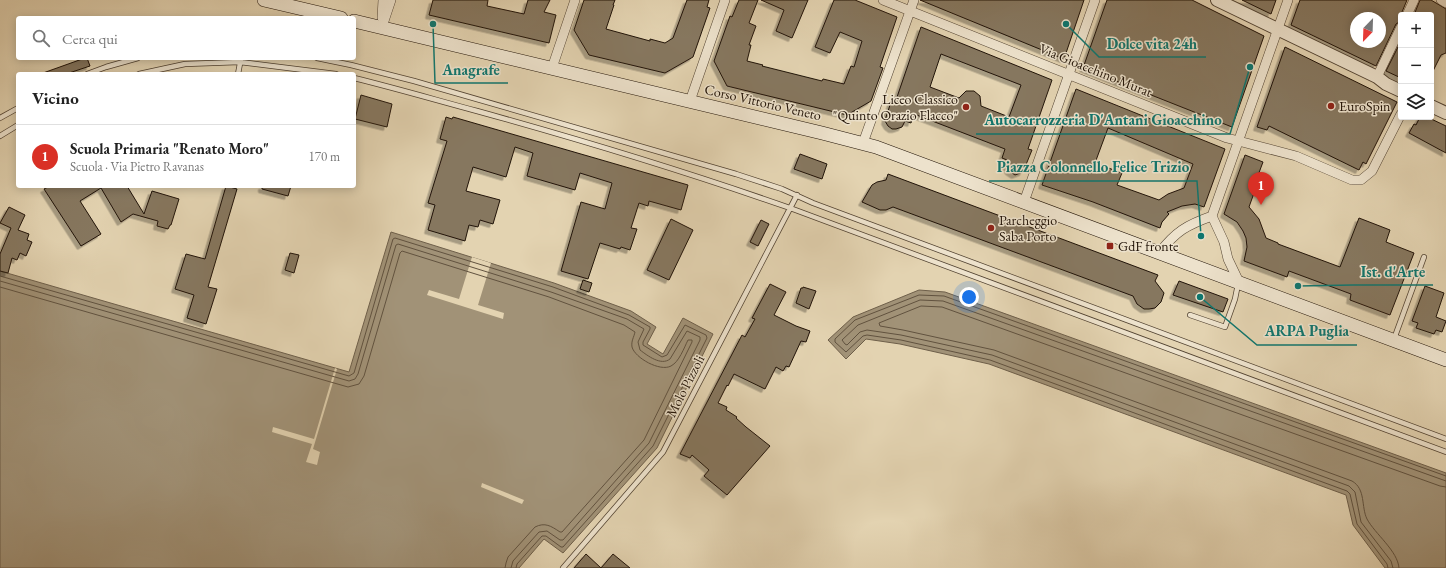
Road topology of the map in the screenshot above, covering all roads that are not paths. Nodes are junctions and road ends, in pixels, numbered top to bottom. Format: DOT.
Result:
graph roads {
  1 [pos="264,0"];
  2 [pos="383,0"];
  3 [pos="391,0"];
  4 [pos="575,0"];
  5 [pos="726,0"];
  6 [pos="884,0"];
  7 [pos="914,0"];
  8 [pos="1095,0"];
  9 [pos="1217,0"];
  10 [pos="1288,0"];
  11 [pos="1414,0"];
  12 [pos="1441,0"];
  13 [pos="1446,3"];
  14 [pos="910,11"];
  15 [pos="1408,12"];
  16 [pos="333,16"];
  17 [pos="356,21"];
  18 [pos="382,27"];
  19 [pos="1278,30"];
  20 [pos="1398,33"];
  21 [pos="131,60"];
  22 [pos="240,60"];
  23 [pos="327,60"];
  24 [pos="552,68"];
  25 [pos="92,72"];
  26 [pos="148,72"];
  27 [pos="238,72"];
  28 [pos="320,72"];
  29 [pos="1070,75"];
  30 [pos="1377,77"];
  31 [pos="356,79"];
  32 [pos="1398,90"];
  33 [pos="690,101"];
  34 [pos="1434,107"];
  35 [pos="16,109"];
  36 [pos="1446,113"];
  37 [pos="0,118"];
  38 [pos="1398,120"];
  39 [pos="16,126"];
  40 [pos="0,136"];
  41 [pos="1238,141"];
  42 [pos="863,143"];
  43 [pos="796,195"];
  44 [pos="1024,202"];
  45 [pos="790,208"];
  46 [pos="1212,216"];
  47 [pos="1159,253"];
  48 [pos="1424,257"];
  49 [pos="1239,282"];
  50 [pos="1190,315"];
  51 [pos="1393,340"];
  52 [pos="1446,360"];
  53 [pos="1446,439"];
  54 [pos="1446,452"];
  55 [pos="564,568"];
  1 -- 16 [label="main road"];
  2 -- 18 [label="street"];
  3 -- 18 [label="street"];
  4 -- 24 [label="street"];
  5 -- 33 [label="street"];
  6 -- 14 [label="street, Via Gioacchino Murat"];
  7 -- 14 [label="street"];
  8 -- 29 [label="street"];
  9 -- 19 [label="street"];
  10 -- 19 [label="street"];
  11 -- 15 [label="street"];
  12 -- 13 [label="street"];
  14 -- 29 [label="street, Via Gioacchino Murat"];
  14 -- 42 [label="street"];
  17 -- 18 [label="main road, Corso Vittorio Veneto"];
  18 -- 24 [label="main road, Corso Vittorio Veneto"];
  19 -- 30 [label="street"];
  19 -- 41 [label="street"];
  20 -- 30 [label="street"];
  21 -- 25 [label="lane"];
  22 -- 26 [label="lane"];
  22 -- 27 [label="lane"];
  22 -- 28 [label="lane"];
  23 -- 43 [label="lane"];
  24 -- 33 [label="main road, Corso Vittorio Veneto"];
  29 -- 41 [label="street, Via Gioacchino Murat"];
  29 -- 44 [label="street"];
  30 -- 32 [label="street"];
  31 -- 45 [label="lane"];
  33 -- 42 [label="main road, Corso Vittorio Veneto"];
  34 -- 36 [label="street"];
  35 -- 37 [label="lane"];
  38 -- 41 [label="street, Via Gioacchino Murat"];
  39 -- 40 [label="lane"];
  41 -- 46 [label="street"];
  42 -- 44 [label="main road, Corso Vittorio Veneto"];
  43 -- 45 [label="lane, Molo Pizzoli"];
  43 -- 53 [label="lane"];
  44 -- 47 [label="main road, Corso Vittorio Veneto"];
  45 -- 54 [label="lane"];
  45 -- 55 [label="lane, Molo Pizzoli"];
  46 -- 47 [label="street"];
  46 -- 49 [label="street"];
  47 -- 49 [label="main road, Corso Vittorio Veneto"];
  48 -- 51 [label="lane"];
  49 -- 50 [label="lane"];
  49 -- 51 [label="main road, Corso Vittorio Veneto"];
  51 -- 52 [label="main road, Corso Vittorio Veneto"];
}
